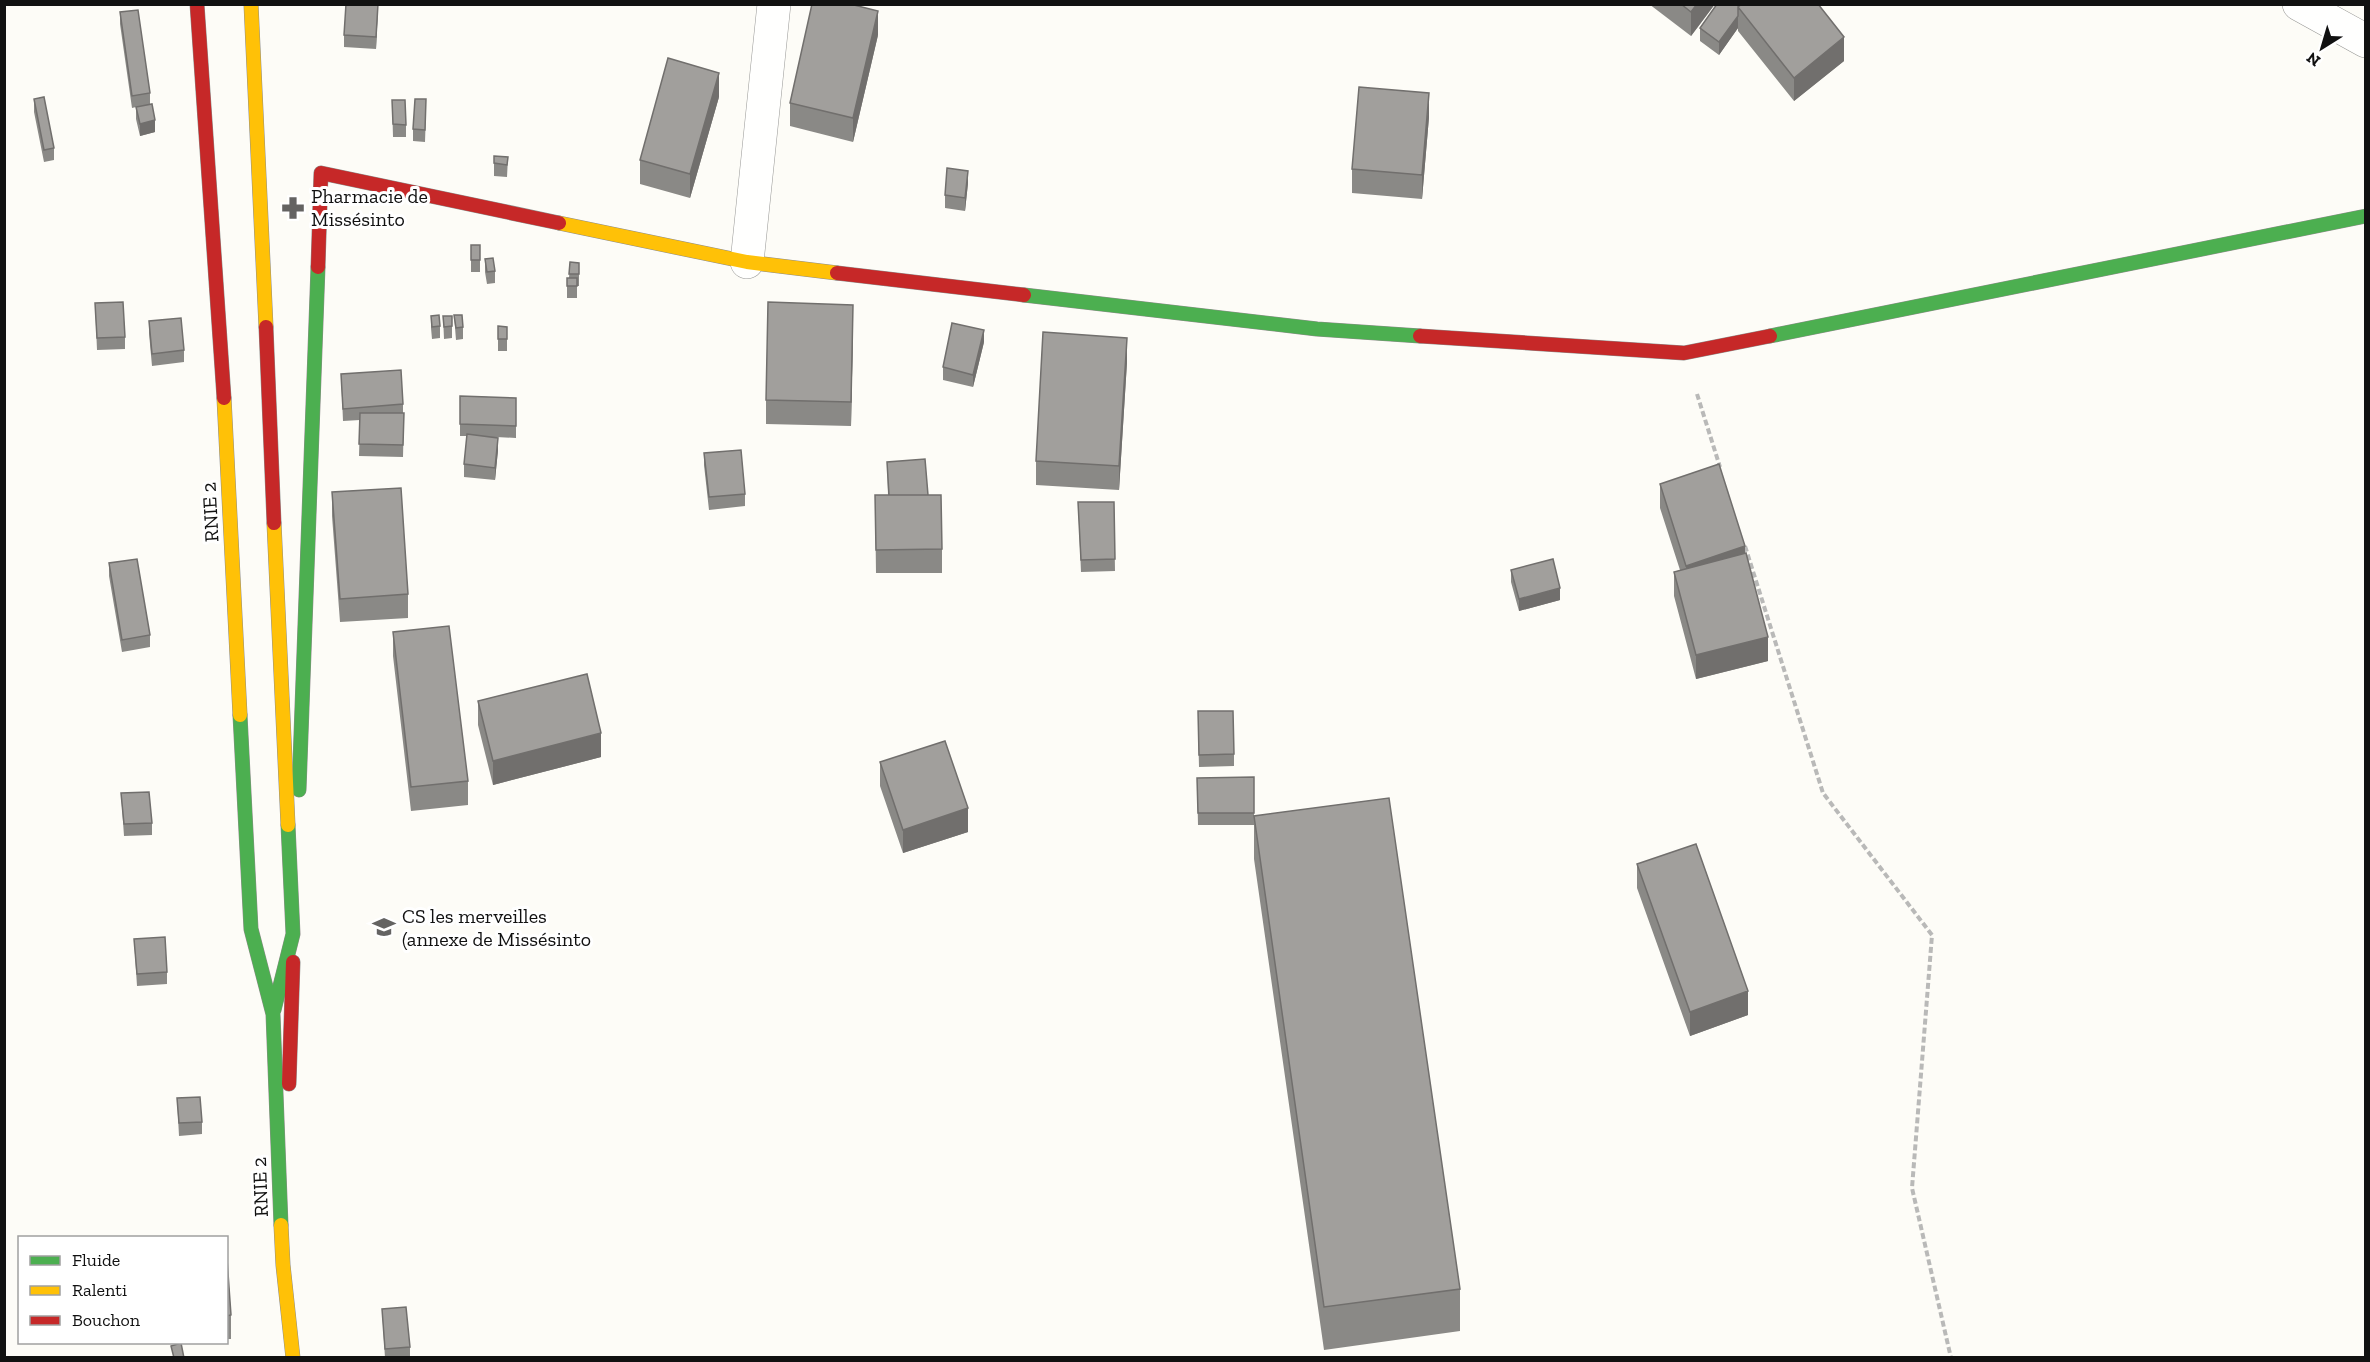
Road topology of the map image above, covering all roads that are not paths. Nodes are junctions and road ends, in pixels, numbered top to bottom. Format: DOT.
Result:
graph roads {
  1 [pos="197,4"];
  2 [pos="252,4"];
  3 [pos="774,4"];
  4 [pos="2299,4"];
  5 [pos="2366,41"];
  6 [pos="2366,216"];
  7 [pos="747,262"];
  8 [pos="273,1014"];
  9 [pos="283,1266"];
  10 [pos="293,1358"];
  1 -- 8 [label="main road, RNIE 2 / RNIE 2"];
  2 -- 8 [label="main road, RNIE 2 / RNIE 2"];
  3 -- 7 [label="street"];
  4 -- 5 [label="street"];
  6 -- 7 [label="main road"];
  7 -- 9 [label="main road"];
  8 -- 9 [label="main road, RNIE 2 / RNIE 2"];
  9 -- 10 [label="main road, RNIE 2 / RNIE 2"];
}
